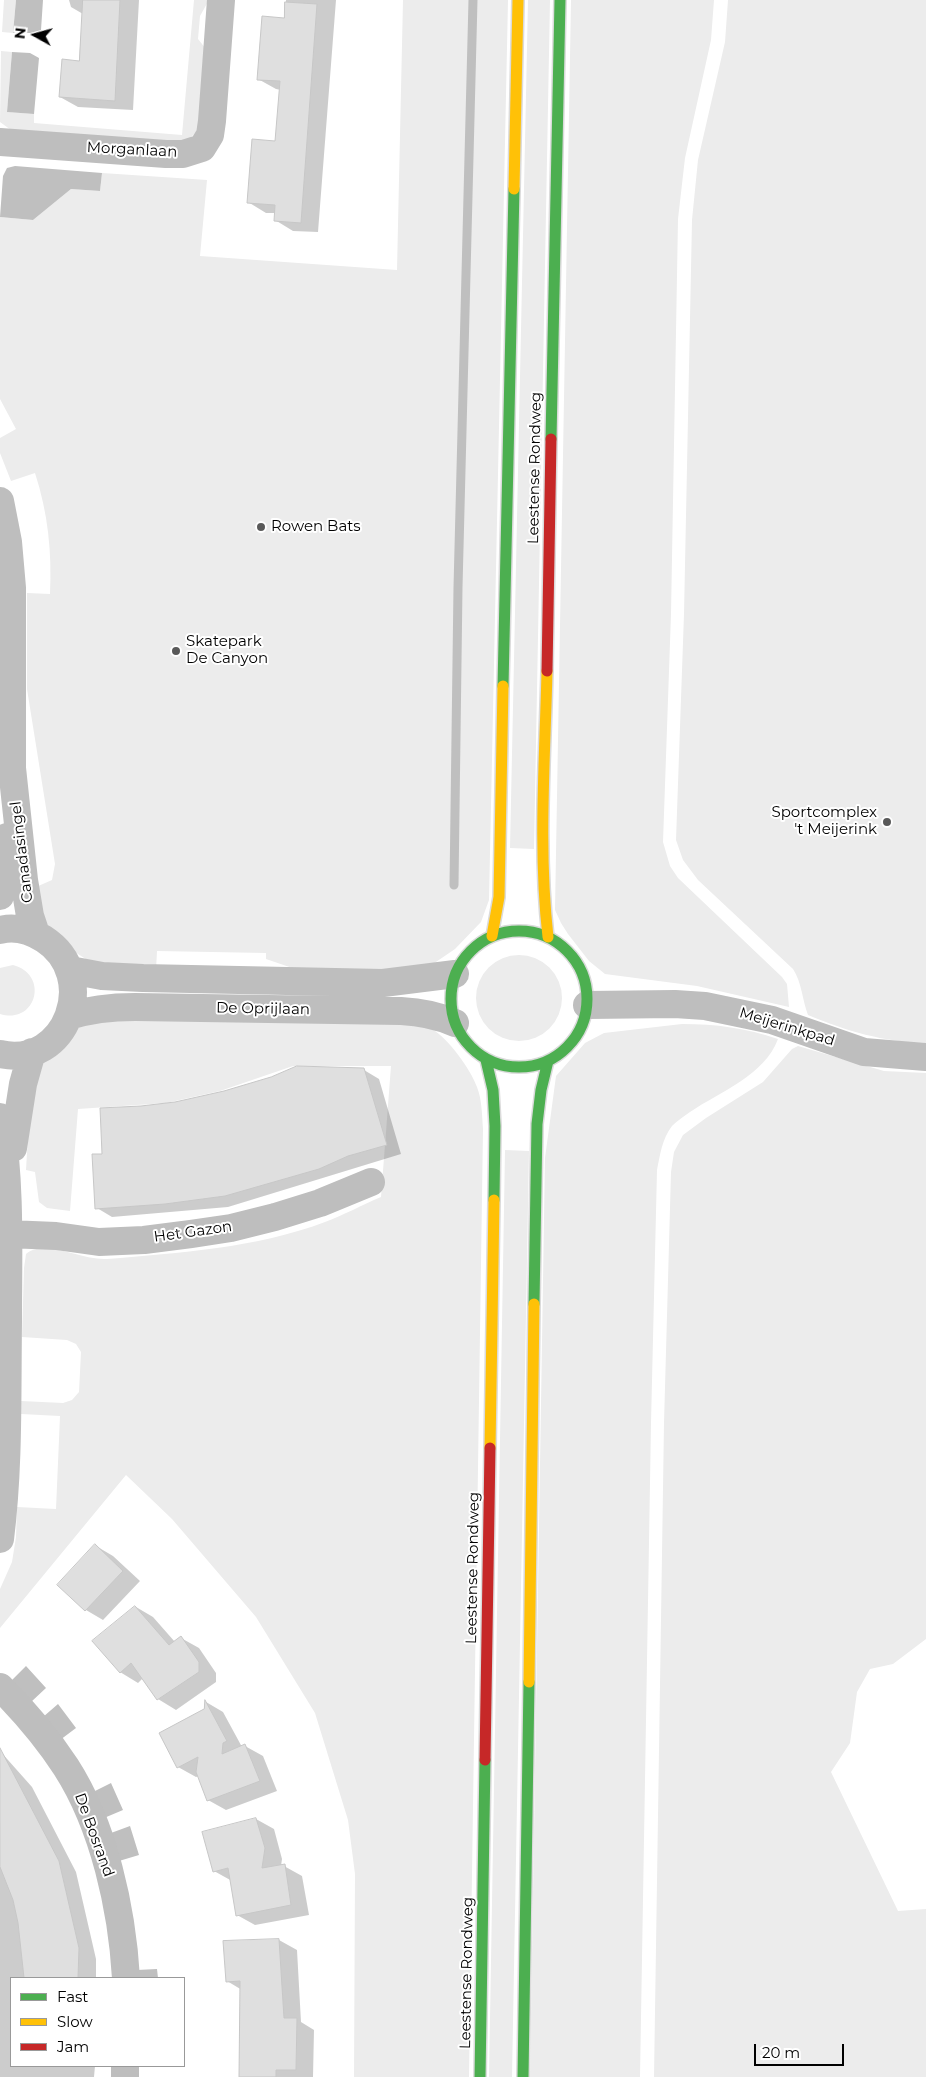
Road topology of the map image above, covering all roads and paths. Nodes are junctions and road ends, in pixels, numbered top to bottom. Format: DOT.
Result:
graph roads {
  1 [pos="221,0"];
  2 [pos="518,0"];
  3 [pos="560,0"];
  4 [pos="0,142"];
  5 [pos="0,501"];
  6 [pos="12,768"];
  7 [pos="0,896"];
  8 [pos="0,930"];
  9 [pos="36,934"];
  10 [pos="492,936"];
  11 [pos="548,937"];
  12 [pos="70,970"];
  13 [pos="455,974"];
  14 [pos="587,1005"];
  15 [pos="69,1016"];
  16 [pos="455,1023"];
  17 [pos="32,1052"];
  18 [pos="0,1054"];
  19 [pos="926,1057"];
  20 [pos="486,1060"];
  21 [pos="548,1061"];
  22 [pos="0,1117"];
  23 [pos="371,1182"];
  24 [pos="7,1189"];
  25 [pos="8,1234"];
  26 [pos="4,1367"];
  27 [pos="0,1539"];
  28 [pos="0,1687"];
  29 [pos="126,1977"];
  30 [pos="480,2077"];
  31 [pos="522,2077"];
  1 -- 4 [label="street, Morganlaan"];
  2 -- 10 [label="main road, Leestense Rondweg"];
  3 -- 11 [label="main road, Leestense Rondweg"];
  5 -- 6 [label="street, Canadasingel"];
  6 -- 7 [label="street, Canadasingel"];
  6 -- 9 [label="street, Canadasingel"];
  8 -- 9 [label="street"];
  9 -- 12 [label="street"];
  10 -- 11 [label="main road"];
  10 -- 13 [label="main road"];
  11 -- 14 [label="main road"];
  12 -- 13 [label="street, De Oprijlaan"];
  12 -- 15 [label="street"];
  13 -- 16 [label="main road"];
  14 -- 19 [label="street, Meijerinkpad"];
  14 -- 21 [label="main road"];
  15 -- 16 [label="street, De Oprijlaan"];
  15 -- 17 [label="street"];
  16 -- 20 [label="main road"];
  17 -- 18 [label="street"];
  17 -- 24 [label="street"];
  20 -- 21 [label="main road"];
  20 -- 30 [label="main road, Leestense Rondweg"];
  21 -- 31 [label="main road"];
  22 -- 24 [label="street"];
  23 -- 25 [label="street, Het Gazon"];
  24 -- 25 [label="street"];
  25 -- 26 [label="street"];
  26 -- 27 [label="street"];
  28 -- 29 [label="street, De Bosrand"];
}
